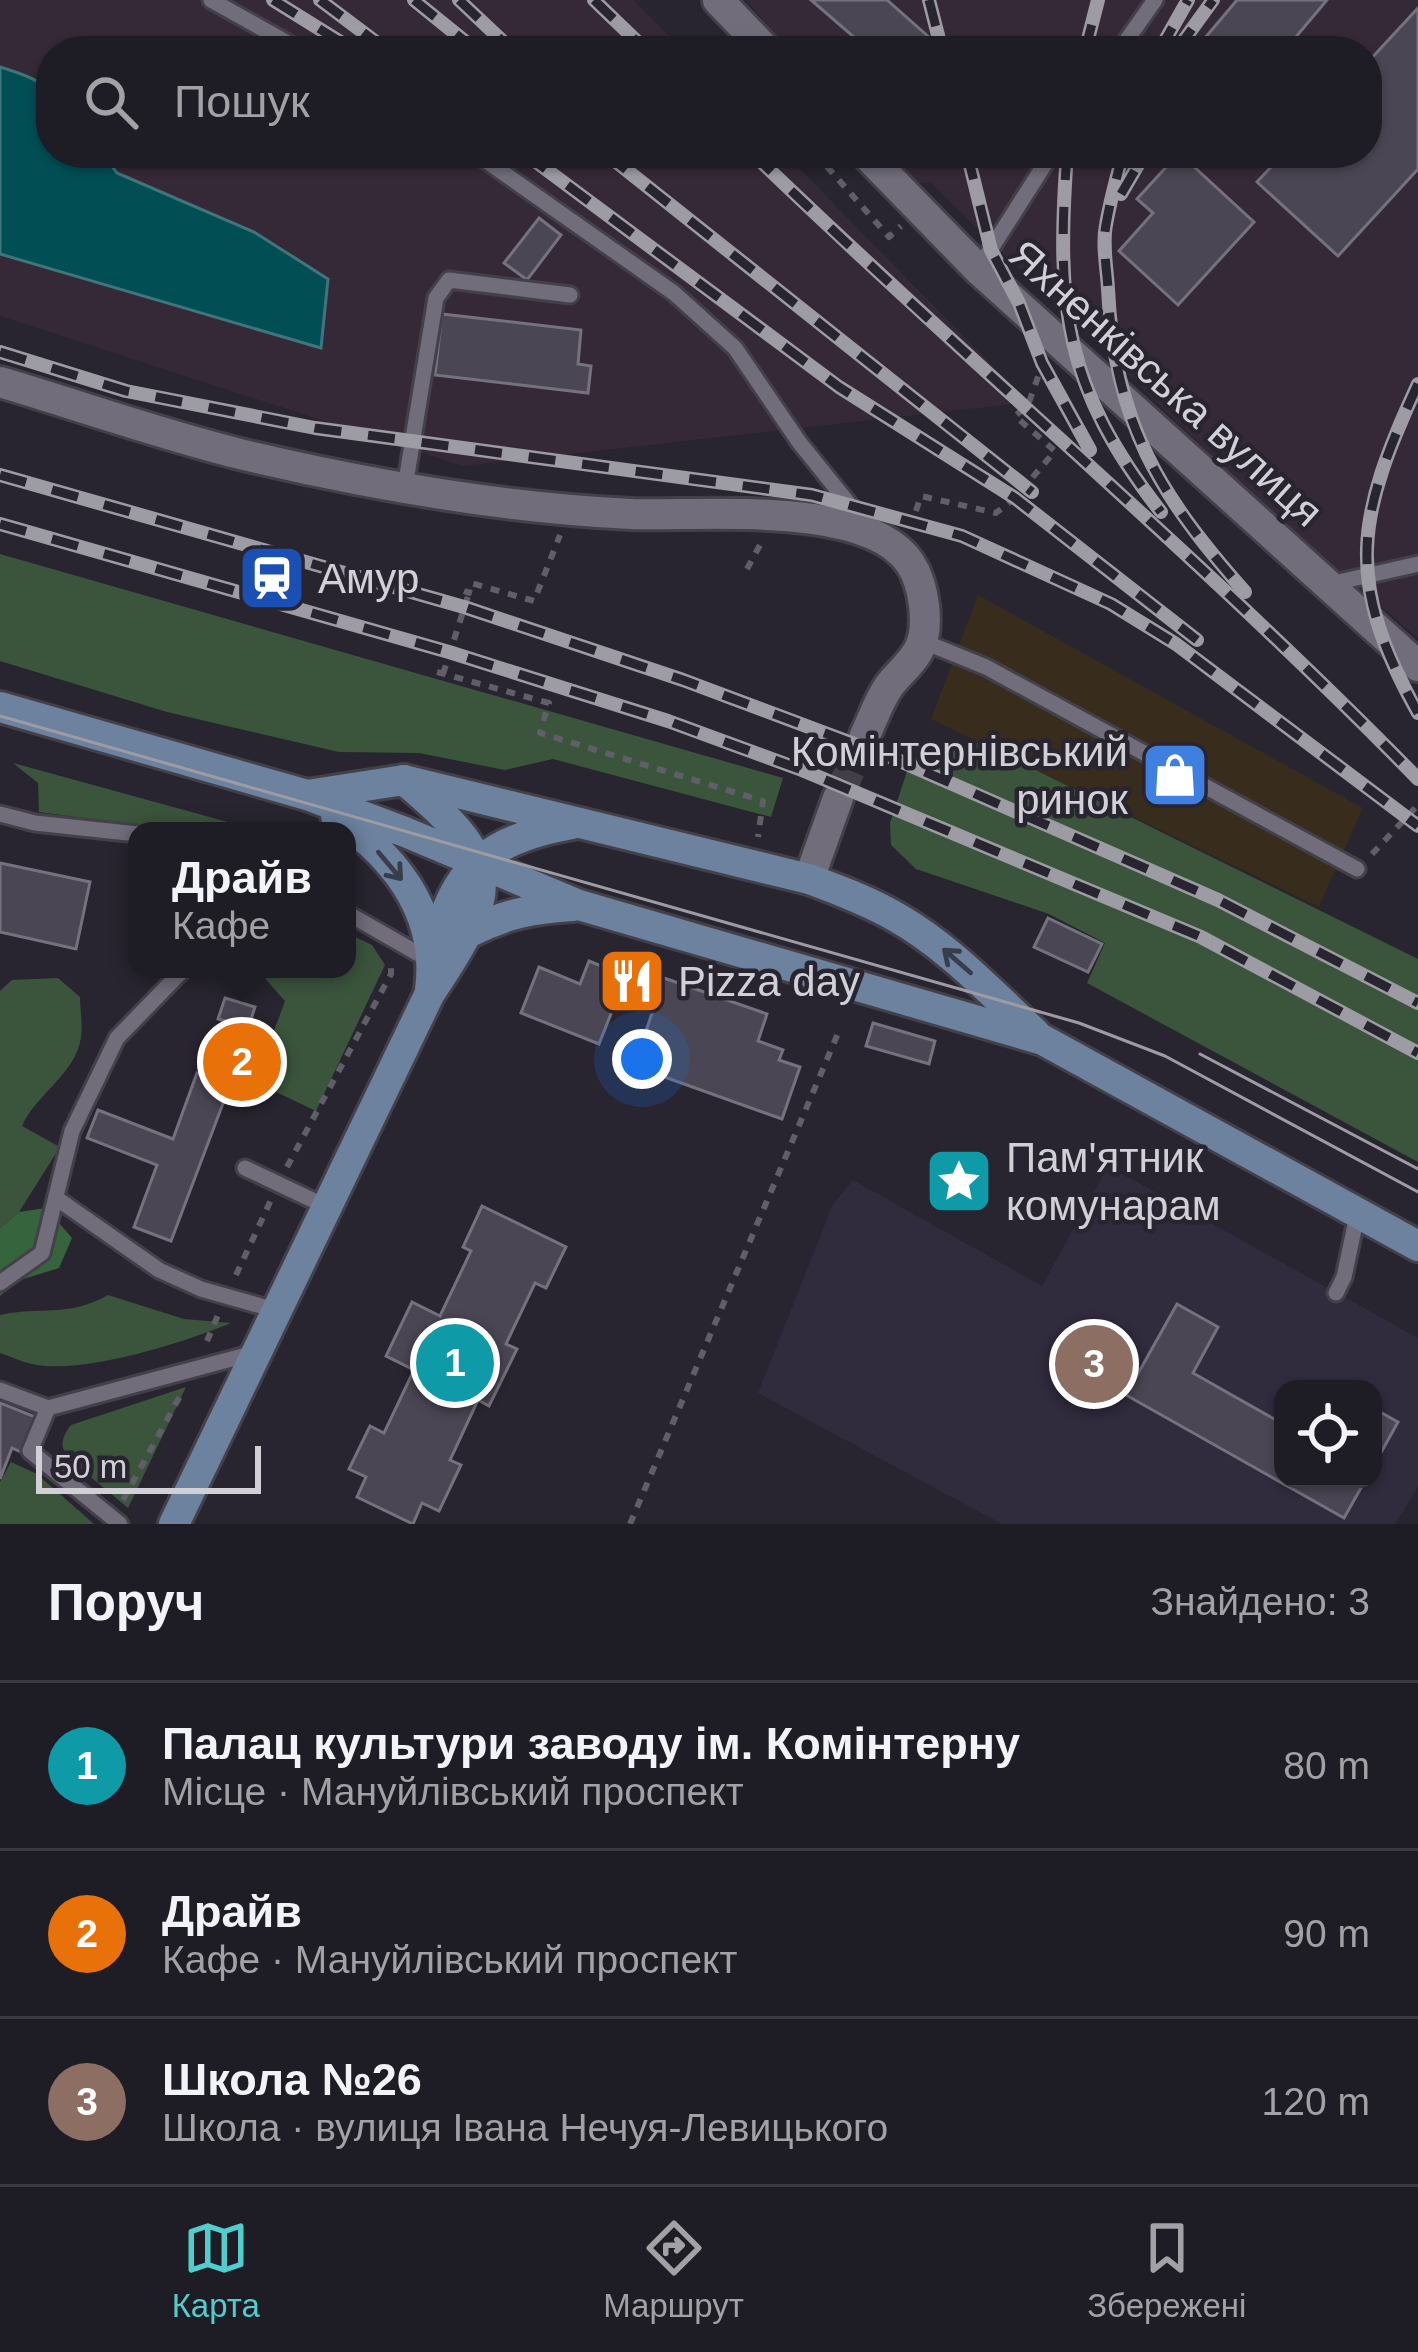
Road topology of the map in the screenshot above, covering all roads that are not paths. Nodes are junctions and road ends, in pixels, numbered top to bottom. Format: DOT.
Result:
graph roads {
  1 [pos="211,0"];
  2 [pos="718,0"];
  3 [pos="1155,0"];
  4 [pos="275,36"];
  5 [pos="753,36"];
  6 [pos="1130,36"];
  7 [pos="497,168"];
  8 [pos="880,168"];
  9 [pos="1042,168"];
  10 [pos="978,269"];
  11 [pos="570,295"];
  12 [pos="0,382"];
  13 [pos="405,487"];
  14 [pos="874,536"];
  15 [pos="1418,564"];
  16 [pos="1327,585"];
  17 [pos="922,641"];
  18 [pos="1418,666"];
  19 [pos="0,707"];
  20 [pos="866,735"];
  21 [pos="404,780"];
  22 [pos="307,795"];
  23 [pos="838,798"];
  24 [pos="0,814"];
  25 [pos="341,822"];
  26 [pos="584,822"];
  27 [pos="128,833"];
  28 [pos="356,834"];
  29 [pos="477,861"];
  30 [pos="1357,869"];
  31 [pos="809,879"];
  32 [pos="579,905"];
  33 [pos="356,920"];
  34 [pos="470,932"];
  35 [pos="175,978"];
  36 [pos="432,978"];
  37 [pos="1043,1040"];
  38 [pos="245,1168"];
  39 [pos="56,1198"];
  40 [pos="326,1205"];
  41 [pos="1358,1211"];
  42 [pos="1418,1246"];
  43 [pos="0,1283"];
  44 [pos="1336,1293"];
  45 [pos="275,1310"];
  46 [pos="254,1353"];
  47 [pos="0,1390"];
  48 [pos="48,1408"];
  49 [pos="117,1521"];
  50 [pos="174,1524"];
  1 -- 4 [label="lane"];
  2 -- 5 [label="street"];
  3 -- 6 [label="lane"];
  7 -- 14 [label="lane"];
  8 -- 10 [label="street, Яхненківська вулиця"];
  9 -- 10 [label="lane"];
  10 -- 16 [label="street, Яхненківська вулиця"];
  11 -- 13 [label="lane"];
  12 -- 13 [label="street"];
  13 -- 14 [label="street"];
  14 -- 17 [label="street"];
  15 -- 16 [label="lane"];
  16 -- 18 [label="street, Яхненківська вулиця"];
  17 -- 20 [label="street"];
  17 -- 30 [label="lane"];
  19 -- 22 [label="main road"];
  21 -- 22 [label="main road"];
  21 -- 26 [label="main road"];
  21 -- 29 [label="main road"];
  22 -- 25 [label="main road, one-way"];
  22 -- 29 [label="main road"];
  23 -- 31 [label="street"];
  24 -- 27 [label="lane"];
  26 -- 29 [label="main road"];
  26 -- 31 [label="main road"];
  28 -- 36 [label="main road, one-way"];
  29 -- 32 [label="main road"];
  29 -- 34 [label="main road"];
  29 -- 36 [label="main road"];
  37 -- 31 [label="main road, one-way"];
  32 -- 34 [label="main road"];
  32 -- 37 [label="main road"];
  33 -- 36 [label="lane"];
  34 -- 36 [label="main road"];
  35 -- 39 [label="lane"];
  36 -- 40 [label="main road"];
  37 -- 41 [label="main road"];
  38 -- 40 [label="lane"];
  39 -- 43 [label="lane"];
  39 -- 45 [label="lane"];
  40 -- 45 [label="main road"];
  41 -- 42 [label="main road"];
  41 -- 44 [label="lane"];
  45 -- 46 [label="main road"];
  46 -- 48 [label="lane"];
  46 -- 50 [label="main road"];
  47 -- 48 [label="lane"];
  48 -- 49 [label="lane"];
}
